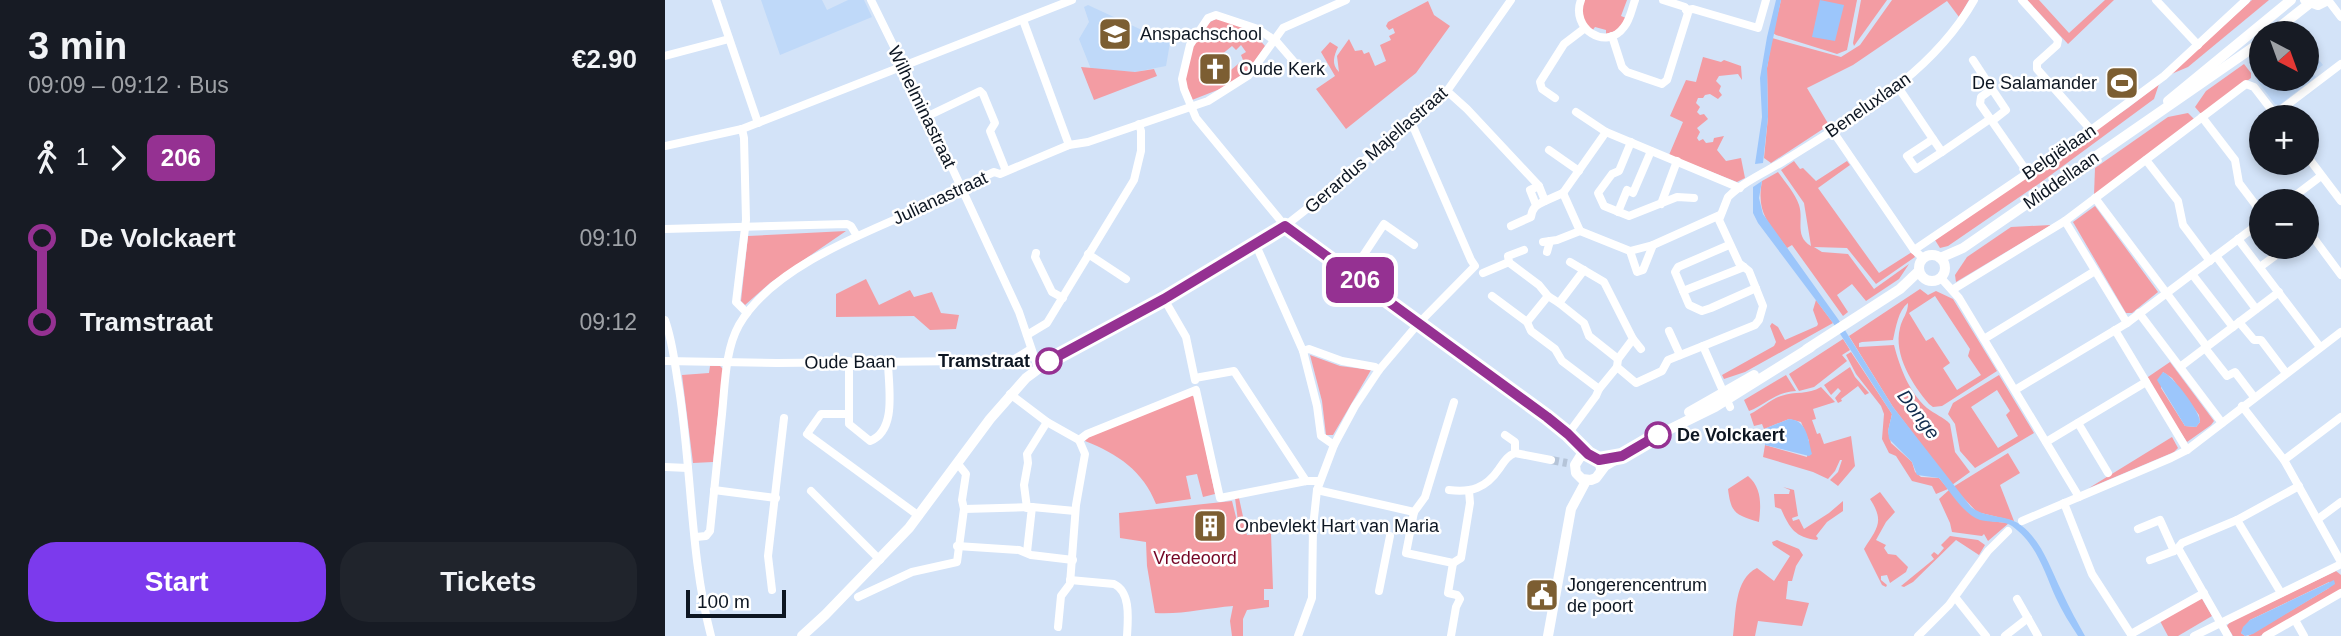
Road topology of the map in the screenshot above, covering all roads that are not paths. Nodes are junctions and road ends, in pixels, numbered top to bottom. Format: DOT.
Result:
graph roads {
  1 [pos="716,0"];
  2 [pos="870,0"];
  3 [pos="1072,0"];
  4 [pos="1344,0"];
  5 [pos="1511,0"];
  6 [pos="1581,0"];
  7 [pos="1635,0"];
  8 [pos="1663,0"];
  9 [pos="1766,0"];
  10 [pos="1974,0"];
  11 [pos="2022,0"];
  12 [pos="2156,0"];
  13 [pos="2246,0"];
  14 [pos="2291,0"];
  15 [pos="2328,0"];
  16 [pos="2308,2"];
  17 [pos="1686,10"];
  18 [pos="2341,17"];
  19 [pos="1023,20"];
  20 [pos="2286,21"];
  21 [pos="1585,28"];
  22 [pos="1612,36"];
  23 [pos="729,39"];
  24 [pos="1274,40"];
  25 [pos="2198,45"];
  26 [pos="2249,51"];
  27 [pos="665,57"];
  28 [pos="1973,60"];
  29 [pos="2341,64"];
  30 [pos="902,68"];
  31 [pos="1302,71"];
  32 [pos="1898,87"];
  33 [pos="1992,89"];
  34 [pos="1447,91"];
  35 [pos="1555,98"];
  36 [pos="2268,105"];
  37 [pos="2290,105"];
  38 [pos="1191,108"];
  39 [pos="2159,110"];
  40 [pos="1576,112"];
  41 [pos="927,116"];
  42 [pos="2202,117"];
  43 [pos="1991,120"];
  44 [pos="758,123"];
  45 [pos="1139,124"];
  46 [pos="1412,124"];
  47 [pos="742,129"];
  48 [pos="2091,130"];
  49 [pos="1832,131"];
  50 [pos="1606,132"];
  51 [pos="1933,139"];
  52 [pos="1631,142"];
  53 [pos="1069,145"];
  54 [pos="665,146"];
  55 [pos="1549,150"];
  56 [pos="1651,151"];
  57 [pos="1942,152"];
  58 [pos="2146,160"];
  59 [pos="1677,162"];
  60 [pos="1006,171"];
  61 [pos="1579,171"];
  62 [pos="2028,173"];
  63 [pos="2319,173"];
  64 [pos="2321,176"];
  65 [pos="1539,186"];
  66 [pos="961,187"];
  67 [pos="1740,188"];
  68 [pos="2304,189"];
  69 [pos="1563,193"];
  70 [pos="2249,196"];
  71 [pos="1693,198"];
  72 [pos="2095,198"];
  73 [pos="1545,201"];
  74 [pos="2341,201"];
  75 [pos="1661,204"];
  76 [pos="1536,205"];
  77 [pos="1572,211"];
  78 [pos="1618,212"];
  79 [pos="1563,215"];
  80 [pos="1720,215"];
  81 [pos="2065,221"];
  82 [pos="1285,226"];
  83 [pos="1511,226"];
  84 [pos="744,227"];
  85 [pos="665,229"];
  86 [pos="1580,231"];
  87 [pos="2249,231"];
  88 [pos="857,236"];
  89 [pos="2238,239"];
  90 [pos="1255,243"];
  91 [pos="1414,245"];
  92 [pos="1653,245"];
  93 [pos="1730,245"];
  94 [pos="2319,245"];
  95 [pos="1524,250"];
  96 [pos="1914,250"];
  97 [pos="1630,251"];
  98 [pos="1547,252"];
  99 [pos="1036,253"];
  100 [pos="1088,254"];
  101 [pos="1923,258"];
  102 [pos="2213,258"];
  103 [pos="2270,259"];
  104 [pos="1510,260"];
  105 [pos="1570,262"];
  106 [pos="1942,262"];
  107 [pos="1744,267"];
  108 [pos="2259,267"];
  109 [pos="1584,270"];
  110 [pos="2095,271"];
  111 [pos="1483,273"];
  112 [pos="1351,274"];
  113 [pos="2192,274"];
  114 [pos="1921,275"];
  115 [pos="2341,275"];
  116 [pos="1941,278"];
  117 [pos="1126,279"];
  118 [pos="1756,288"];
  119 [pos="1952,290"];
  120 [pos="1683,291"];
  121 [pos="2279,292"];
  122 [pos="2167,293"];
  123 [pos="1492,296"];
  124 [pos="1548,296"];
  125 [pos="1063,298"];
  126 [pos="1164,299"];
  127 [pos="1559,303"];
  128 [pos="2256,309"];
  129 [pos="747,313"];
  130 [pos="2139,313"];
  131 [pos="665,320"];
  132 [pos="1527,322"];
  133 [pos="2127,323"];
  134 [pos="1418,324"];
  135 [pos="2236,325"];
  136 [pos="2115,330"];
  137 [pos="1669,331"];
  138 [pos="1027,335"];
  139 [pos="2340,336"];
  140 [pos="1633,339"];
  141 [pos="1984,339"];
  142 [pos="1703,346"];
  143 [pos="2206,347"];
  144 [pos="2320,347"];
  145 [pos="1031,349"];
  146 [pos="1641,349"];
  147 [pos="1303,351"];
  148 [pos="1680,355"];
  149 [pos="670,361"];
  150 [pos="849,361"];
  151 [pos="888,361"];
  152 [pos="729,362"];
  153 [pos="1617,363"];
  154 [pos="2180,367"];
  155 [pos="1038,368"];
  156 [pos="1379,370"];
  157 [pos="2286,373"];
  158 [pos="1195,378"];
  159 [pos="2146,382"];
  160 [pos="1599,389"];
  161 [pos="1196,390"];
  162 [pos="2015,390"];
  163 [pos="1010,394"];
  164 [pos="2254,397"];
  165 [pos="1726,400"];
  166 [pos="1454,402"];
  167 [pos="2242,406"];
  168 [pos="849,414"];
  169 [pos="2341,417"];
  170 [pos="784,418"];
  171 [pos="1047,422"];
  172 [pos="2078,422"];
  173 [pos="2222,423"];
  174 [pos="1568,434"];
  175 [pos="1505,435"];
  176 [pos="1079,440"];
  177 [pos="2046,442"];
  178 [pos="1334,445"];
  179 [pos="2187,450"];
  180 [pos="1515,453"];
  181 [pos="1551,460"];
  182 [pos="2284,460"];
  183 [pos="1585,461"];
  184 [pos="958,464"];
  185 [pos="665,467"];
  186 [pos="688,468"];
  187 [pos="2108,472"];
  188 [pos="1582,479"];
  189 [pos="1306,481"];
  190 [pos="1318,485"];
  191 [pos="2299,486"];
  192 [pos="714,490"];
  193 [pos="1449,490"];
  194 [pos="811,491"];
  195 [pos="1469,491"];
  196 [pos="2079,497"];
  197 [pos="776,498"];
  198 [pos="2341,502"];
  199 [pos="2064,503"];
  200 [pos="1029,508"];
  201 [pos="964,509"];
  202 [pos="1075,511"];
  203 [pos="1414,512"];
  204 [pos="919,516"];
  205 [pos="2318,519"];
  206 [pos="2237,520"];
  207 [pos="2022,521"];
  208 [pos="2138,529"];
  209 [pos="2008,531"];
  210 [pos="1390,536"];
  211 [pos="696,537"];
  212 [pos="957,547"];
  213 [pos="1387,549"];
  214 [pos="2176,550"];
  215 [pos="1027,552"];
  216 [pos="1406,553"];
  217 [pos="880,559"];
  218 [pos="1073,560"];
  219 [pos="2150,560"];
  220 [pos="1453,563"];
  221 [pos="2341,563"];
  222 [pos="862,578"];
  223 [pos="1070,580"];
  224 [pos="873,589"];
  225 [pos="772,590"];
  226 [pos="1379,591"];
  227 [pos="2204,593"];
  228 [pos="2281,593"];
  229 [pos="2341,593"];
  230 [pos="857,597"];
  231 [pos="1955,597"];
  232 [pos="2017,599"];
  233 [pos="2028,618"];
  234 [pos="2295,620"];
  235 [pos="2221,623"];
  236 [pos="1058,626"];
  237 [pos="810,634"];
  238 [pos="2128,634"];
  239 [pos="711,636"];
  240 [pos="1127,636"];
  241 [pos="1298,636"];
  242 [pos="1451,636"];
  243 [pos="1548,636"];
  244 [pos="1918,636"];
  245 [pos="1986,636"];
  246 [pos="2005,636"];
  247 [pos="2038,636"];
  248 [pos="2194,636"];
  249 [pos="2228,636"];
  250 [pos="2266,636"];
  251 [pos="2304,636"];
  1 -- 23 [label="street"];
  2 -- 30 [label="street, Wilhelminastraat"];
  3 -- 19 [label="street"];
  4 -- 24 [label="street, Julianastraat"];
  5 -- 34 [label="street, Gerardus Majellastraat"];
  6 -- 21 [label="street"];
  7 -- 22 [label="street"];
  8 -- 17 [label="street"];
  9 -- 17 [label="street"];
  10 -- 32 [label="street, Beneluxlaan"];
  11 -- 48 [label="street"];
  12 -- 25 [label="street"];
  13 -- 25 [label="street, Belgiëlaan"];
  14 -- 39 [label="main road, Middellaan"];
  15 -- 16 [label="main road"];
  15 -- 18 [label="street"];
  16 -- 20 [label="main road"];
  17 -- 22 [label="street"];
  19 -- 30 [label="street"];
  19 -- 53 [label="street"];
  21 -- 22 [label="street"];
  21 -- 35 [label="street"];
  23 -- 27 [label="street"];
  23 -- 44 [label="street"];
  24 -- 31 [label="street"];
  24 -- 38 [label="street, Julianastraat"];
  24 -- 38 [label="street"];
  25 -- 48 [label="street, Belgiëlaan"];
  26 -- 39 [label="main road, Middellaan"];
  28 -- 33 [label="street"];
  29 -- 37 [label="street"];
  30 -- 41 [label="street, Wilhelminastraat"];
  30 -- 44 [label="street"];
  32 -- 49 [label="street, Beneluxlaan"];
  32 -- 51 [label="street"];
  33 -- 43 [label="street"];
  33 -- 43 [label="street"];
  34 -- 46 [label="street, Gerardus Majellastraat"];
  34 -- 65 [label="street"];
  36 -- 42 [label="street"];
  38 -- 45 [label="street, Julianastraat"];
  38 -- 82 [label="street"];
  39 -- 106 [label="main road, Middellaan"];
  40 -- 50 [label="street"];
  41 -- 60 [label="street"];
  41 -- 66 [label="street, Wilhelminastraat"];
  42 -- 58 [label="street"];
  42 -- 70 [label="street"];
  43 -- 57 [label="street"];
  43 -- 62 [label="street"];
  44 -- 47 [label="street"];
  45 -- 53 [label="street, Julianastraat"];
  45 -- 100 [label="street"];
  46 -- 82 [label="street, Gerardus Majellastraat"];
  46 -- 134 [label="street"];
  47 -- 54 [label="street"];
  47 -- 84 [label="street"];
  48 -- 62 [label="street, Belgiëlaan"];
  49 -- 67 [label="street, Beneluxlaan"];
  49 -- 96 [label="street"];
  50 -- 52 [label="street"];
  50 -- 61 [label="street"];
  51 -- 57 [label="street"];
  51 -- 57 [label="street"];
  52 -- 56 [label="street"];
  52 -- 78 [label="street"];
  53 -- 60 [label="street, Julianastraat"];
  55 -- 61 [label="street"];
  56 -- 59 [label="street"];
  56 -- 78 [label="street"];
  58 -- 72 [label="street"];
  58 -- 102 [label="street"];
  59 -- 67 [label="street"];
  59 -- 75 [label="street"];
  60 -- 66 [label="street, Julianastraat"];
  61 -- 69 [label="street"];
  62 -- 96 [label="street, Belgiëlaan"];
  63 -- 64 [label="street"];
  64 -- 68 [label="street"];
  64 -- 74 [label="street"];
  65 -- 73 [label="street"];
  65 -- 76 [label="street"];
  66 -- 88 [label="street, Julianastraat"];
  66 -- 138 [label="street, Wilhelminastraat"];
  67 -- 80 [label="street"];
  69 -- 73 [label="street"];
  69 -- 77 [label="street"];
  71 -- 75 [label="street"];
  72 -- 81 [label="street"];
  72 -- 122 [label="street"];
  73 -- 76 [label="street"];
  75 -- 78 [label="street"];
  76 -- 83 [label="street"];
  77 -- 79 [label="street"];
  77 -- 86 [label="street"];
  80 -- 92 [label="street"];
  80 -- 93 [label="street"];
  81 -- 110 [label="street"];
  81 -- 119 [label="street"];
  82 -- 90 [label="street"];
  82 -- 112 [label="street"];
  84 -- 85 [label="street"];
  84 -- 88 [label="street"];
  84 -- 129 [label="street"];
  86 -- 97 [label="street"];
  86 -- 98 [label="street"];
  87 -- 89 [label="street"];
  88 -- 129 [label="street, Julianastraat"];
  89 -- 102 [label="street"];
  89 -- 108 [label="street"];
  90 -- 126 [label="street"];
  90 -- 147 [label="street"];
  91 -- 112 [label="street"];
  92 -- 97 [label="street"];
  92 -- 97 [label="street"];
  93 -- 107 [label="street"];
  93 -- 120 [label="street"];
  94 -- 115 [label="street"];
  95 -- 104 [label="street"];
  96 -- 101 [label="street"];
  99 -- 125 [label="street"];
  100 -- 117 [label="street"];
  100 -- 125 [label="street"];
  101 -- 106 [label="main road"];
  101 -- 114 [label="main road"];
  102 -- 113 [label="street"];
  102 -- 128 [label="street"];
  103 -- 108 [label="street"];
  104 -- 111 [label="street"];
  104 -- 124 [label="street"];
  105 -- 109 [label="street"];
  106 -- 116 [label="main road"];
  107 -- 118 [label="street"];
  107 -- 120 [label="street"];
  108 -- 121 [label="street"];
  109 -- 127 [label="street"];
  109 -- 140 [label="street"];
  110 -- 133 [label="street"];
  110 -- 141 [label="street"];
  112 -- 134 [label="street"];
  113 -- 122 [label="street"];
  113 -- 135 [label="street"];
  114 -- 116 [label="main road"];
  114 -- 165 [label="main road"];
  116 -- 119 [label="street"];
  118 -- 120 [label="street"];
  118 -- 142 [label="street"];
  119 -- 141 [label="street"];
  121 -- 128 [label="street"];
  121 -- 144 [label="street"];
  122 -- 130 [label="street"];
  122 -- 143 [label="street"];
  123 -- 132 [label="street"];
  124 -- 127 [label="street"];
  124 -- 132 [label="street"];
  125 -- 138 [label="street"];
  126 -- 155 [label="street"];
  126 -- 158 [label="street"];
  127 -- 153 [label="street"];
  128 -- 135 [label="street"];
  129 -- 152 [label="street"];
  130 -- 133 [label="street"];
  130 -- 154 [label="street"];
  131 -- 149 [label="street"];
  132 -- 160 [label="street"];
  133 -- 136 [label="street"];
  134 -- 156 [label="street"];
  134 -- 174 [label="street"];
  135 -- 143 [label="street"];
  135 -- 157 [label="street"];
  136 -- 159 [label="street"];
  136 -- 162 [label="street"];
  137 -- 148 [label="street"];
  138 -- 145 [label="street, Wilhelminastraat"];
  139 -- 144 [label="street"];
  140 -- 146 [label="street"];
  140 -- 153 [label="street"];
  141 -- 162 [label="street"];
  142 -- 148 [label="street"];
  142 -- 165 [label="street"];
  143 -- 154 [label="street"];
  143 -- 164 [label="street"];
  144 -- 157 [label="street"];
  145 -- 151 [label="street, Oude Baan"];
  145 -- 155 [label="street, Wilhelminastraat"];
  147 -- 156 [label="street"];
  147 -- 178 [label="street"];
  148 -- 153 [label="street"];
  149 -- 152 [label="street, Oude Baan"];
  149 -- 186 [label="street"];
  150 -- 151 [label="street, Oude Baan"];
  150 -- 152 [label="street, Oude Baan"];
  150 -- 168 [label="street"];
  151 -- 168 [label="street"];
  152 -- 192 [label="street"];
  153 -- 160 [label="street"];
  154 -- 173 [label="street"];
  155 -- 163 [label="street"];
  156 -- 178 [label="street"];
  157 -- 164 [label="street"];
  158 -- 161 [label="street"];
  158 -- 189 [label="street"];
  159 -- 172 [label="street"];
  159 -- 179 [label="street"];
  160 -- 174 [label="street"];
  161 -- 176 [label="street"];
  161 -- 189 [label="street"];
  162 -- 177 [label="street"];
  163 -- 171 [label="street"];
  163 -- 184 [label="street"];
  164 -- 167 [label="street"];
  165 -- 183 [label="main road"];
  166 -- 203 [label="street"];
  167 -- 173 [label="street"];
  167 -- 182 [label="street"];
  168 -- 204 [label="street"];
  169 -- 182 [label="street"];
  170 -- 197 [label="street"];
  171 -- 176 [label="street"];
  171 -- 200 [label="street"];
  172 -- 177 [label="street"];
  172 -- 187 [label="street"];
  173 -- 179 [label="street"];
  174 -- 183 [label="street"];
  175 -- 180 [label="street"];
  176 -- 202 [label="street"];
  177 -- 196 [label="street"];
  178 -- 190 [label="street"];
  179 -- 196 [label="street"];
  180 -- 181 [label="street"];
  180 -- 195 [label="street"];
  182 -- 191 [label="street"];
  183 -- 188 [label="main road"];
  183 -- 188 [label="main road"];
  184 -- 201 [label="street"];
  184 -- 204 [label="street"];
  185 -- 186 [label="street"];
  186 -- 211 [label="street"];
  188 -- 243 [label="main road"];
  189 -- 190 [label="street"];
  190 -- 203 [label="street"];
  190 -- 241 [label="street"];
  191 -- 205 [label="street"];
  191 -- 206 [label="street"];
  192 -- 197 [label="street"];
  192 -- 211 [label="street"];
  193 -- 195 [label="street"];
  194 -- 217 [label="street"];
  195 -- 220 [label="street"];
  196 -- 199 [label="street"];
  197 -- 225 [label="street"];
  198 -- 205 [label="street"];
  199 -- 207 [label="street"];
  199 -- 238 [label="street"];
  200 -- 201 [label="street"];
  200 -- 202 [label="street"];
  200 -- 215 [label="street"];
  201 -- 212 [label="street"];
  202 -- 218 [label="street"];
  203 -- 216 [label="street"];
  204 -- 217 [label="street"];
  205 -- 221 [label="street"];
  206 -- 214 [label="street"];
  206 -- 228 [label="street"];
  208 -- 214 [label="street"];
  209 -- 231 [label="street"];
  210 -- 213 [label="street"];
  211 -- 239 [label="street"];
  212 -- 215 [label="street"];
  212 -- 224 [label="street"];
  213 -- 216 [label="street"];
  213 -- 226 [label="street"];
  214 -- 219 [label="street"];
  214 -- 227 [label="street"];
  215 -- 218 [label="street"];
  216 -- 220 [label="street"];
  217 -- 222 [label="street"];
  218 -- 223 [label="street"];
  220 -- 242 [label="street"];
  221 -- 228 [label="street"];
  222 -- 224 [label="street"];
  222 -- 237 [label="street"];
  223 -- 236 [label="street"];
  223 -- 240 [label="street"];
  224 -- 230 [label="street"];
  227 -- 235 [label="street"];
  227 -- 238 [label="street"];
  228 -- 235 [label="street"];
  229 -- 234 [label="street"];
  231 -- 244 [label="street"];
  231 -- 245 [label="street"];
  232 -- 233 [label="street"];
  233 -- 246 [label="street"];
  233 -- 247 [label="street"];
  234 -- 250 [label="street"];
  234 -- 251 [label="street"];
  235 -- 248 [label="street"];
  235 -- 249 [label="street"];
}
